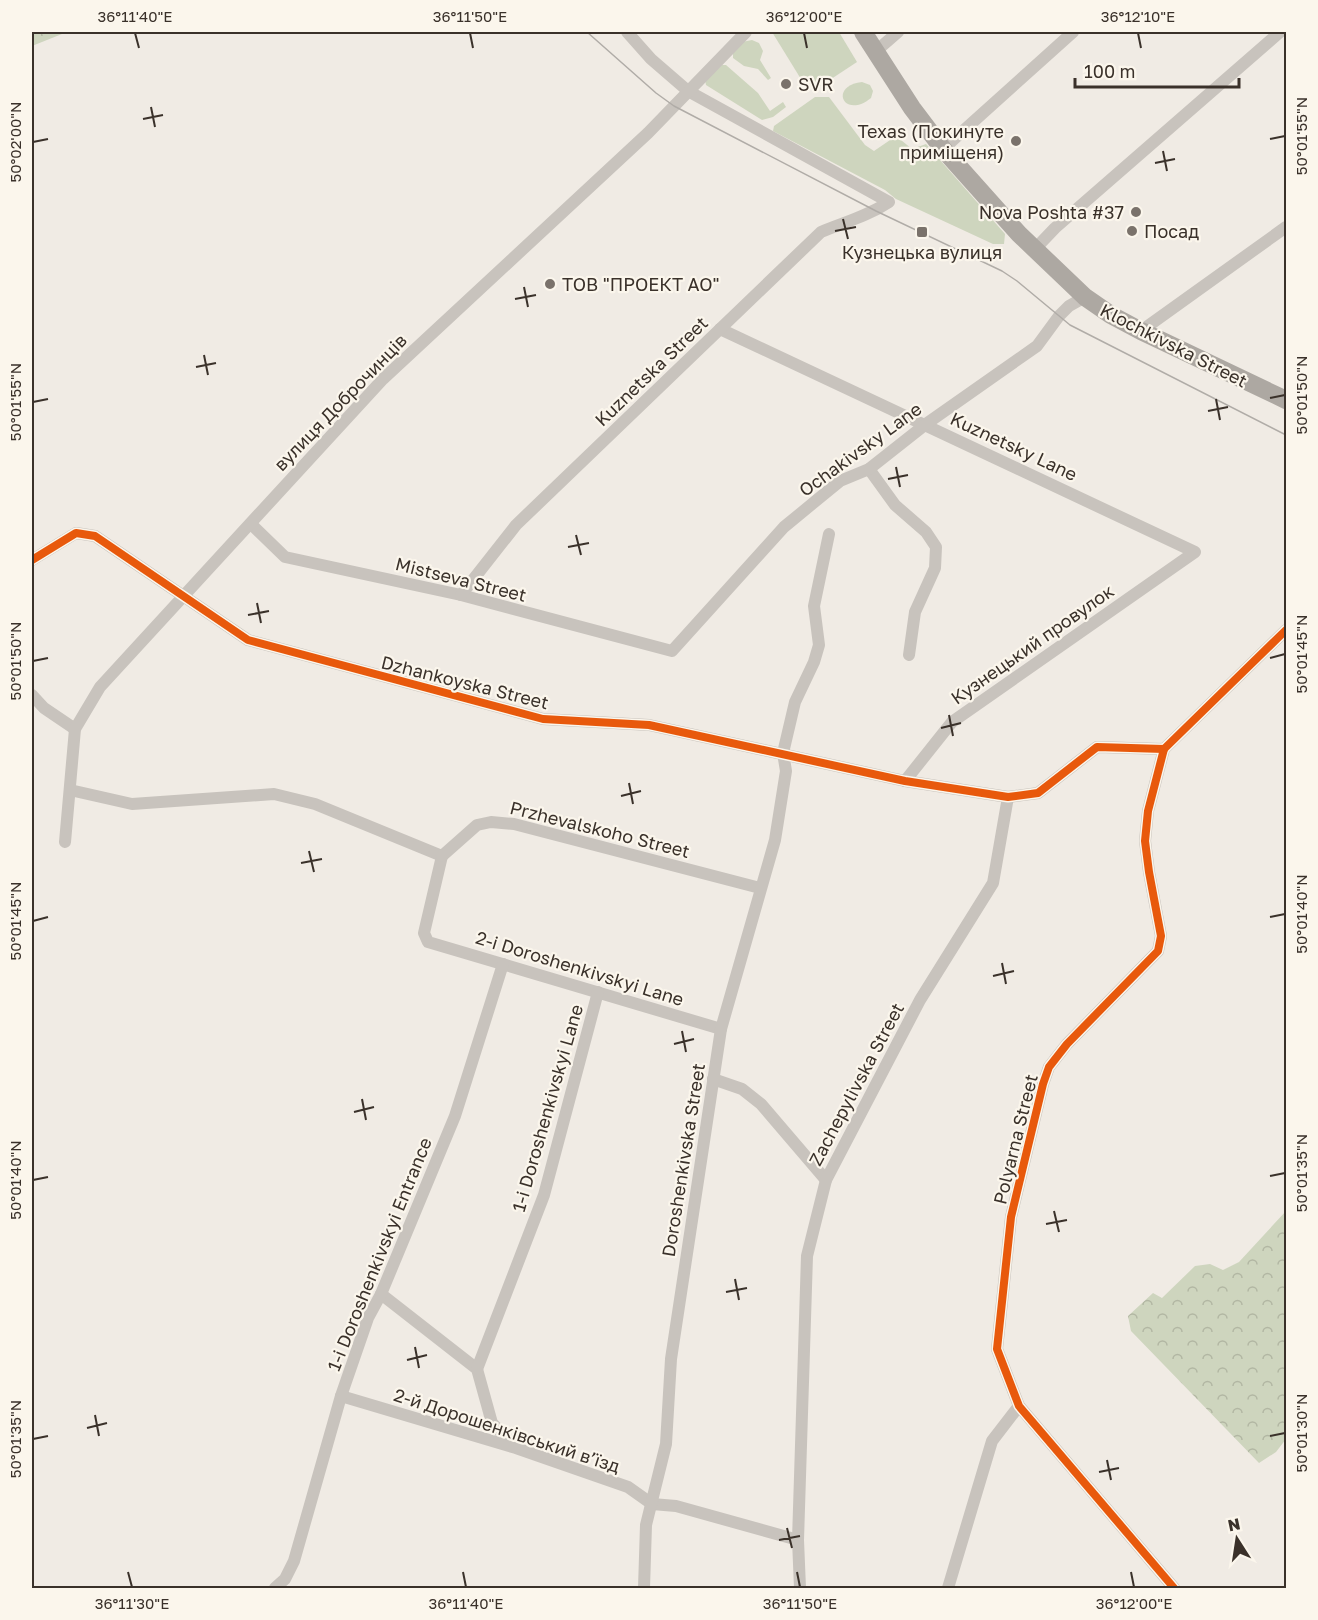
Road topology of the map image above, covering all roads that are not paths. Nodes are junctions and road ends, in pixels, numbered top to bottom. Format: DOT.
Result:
graph roads {
  1 [pos="627,32"];
  2 [pos="746,32"];
  3 [pos="863,32"];
  4 [pos="898,32"];
  5 [pos="1073,32"];
  6 [pos="1280,32"];
  7 [pos="875,52"];
  8 [pos="688,92"];
  9 [pos="943,149"];
  10 [pos="1287,227"];
  11 [pos="1034,249"];
  12 [pos="1085,297"];
  13 [pos="720,329"];
  14 [pos="1141,331"];
  15 [pos="1287,400"];
  16 [pos="926,424"];
  17 [pos="869,469"];
  18 [pos="251,524"];
  19 [pos="829,534"];
  20 [pos="32,560"];
  21 [pos="461,596"];
  22 [pos="184,598"];
  23 [pos="1287,630"];
  24 [pos="672,651"];
  25 [pos="909,655"];
  26 [pos="32,695"];
  27 [pos="75,729"];
  28 [pos="1164,749"];
  29 [pos="783,753"];
  30 [pos="905,781"];
  31 [pos="70,789"];
  32 [pos="1008,796"];
  33 [pos="65,843"];
  34 [pos="442,856"];
  35 [pos="760,888"];
  36 [pos="503,964"];
  37 [pos="598,992"];
  38 [pos="721,1029"];
  39 [pos="713,1079"];
  40 [pos="826,1180"];
  41 [pos="381,1294"];
  42 [pos="477,1369"];
  43 [pos="341,1396"];
  44 [pos="1019,1406"];
  45 [pos="516,1448"];
  46 [pos="652,1504"];
  47 [pos="798,1540"];
  48 [pos="275,1588"];
  49 [pos="644,1588"];
  50 [pos="800,1588"];
  51 [pos="948,1588"];
  52 [pos="1174,1588"];
  1 -- 8 [label="street"];
  2 -- 8 [label="street, вулиця Доброчинців"];
  3 -- 7 [label="main road, Klochkivska Street"];
  4 -- 7 [label="street"];
  5 -- 9 [label="street"];
  6 -- 11 [label="street"];
  7 -- 9 [label="main road, Klochkivska Street"];
  8 -- 13 [label="street, Kuznetska Street"];
  8 -- 18 [label="street, вулиця Доброчинців"];
  9 -- 11 [label="main road, Klochkivska Street"];
  10 -- 14 [label="street"];
  11 -- 12 [label="main road, Klochkivska Street"];
  12 -- 14 [label="main road, Klochkivska Street"];
  12 -- 16 [label="street, Ochakivsky Lane"];
  13 -- 16 [label="street, Kuznetsky Lane"];
  13 -- 21 [label="street, Kuznetska Street"];
  14 -- 15 [label="main road, Klochkivska Street"];
  16 -- 17 [label="street, Ochakivsky Lane"];
  16 -- 30 [label="street, Kuznetsky Lane"];
  17 -- 24 [label="street, Ochakivsky Lane"];
  17 -- 25 [label="street"];
  18 -- 21 [label="street, Mistseva Street"];
  18 -- 22 [label="street, вулиця Доброчинців"];
  19 -- 29 [label="street, Doroshenkivska Street"];
  20 -- 22 [label="street, Dzhankoyska Street"];
  21 -- 24 [label="street, Mistseva Street"];
  22 -- 27 [label="street, вулиця Доброчинців"];
  22 -- 29 [label="street, Dzhankoyska Street"];
  23 -- 28 [label="street"];
  26 -- 27 [label="street"];
  27 -- 31 [label="street"];
  28 -- 32 [label="street, Dzhankoyska Street"];
  28 -- 44 [label="street, Polyarna Street"];
  29 -- 30 [label="street, Dzhankoyska Street"];
  29 -- 35 [label="street, Doroshenkivska Street"];
  30 -- 32 [label="street, Dzhankoyska Street"];
  31 -- 33 [label="street"];
  31 -- 34 [label="street"];
  32 -- 40 [label="street, Zachepylivska Street"];
  34 -- 35 [label="street, Przhevalskoho Street"];
  34 -- 36 [label="street, 2-i Doroshenkivskyi Lane"];
  35 -- 38 [label="street, Doroshenkivska Street"];
  36 -- 37 [label="street, 2-i Doroshenkivskyi Lane"];
  36 -- 41 [label="street, 1-i Doroshenkivskyi Entrance"];
  37 -- 38 [label="street, 2-i Doroshenkivskyi Lane"];
  37 -- 42 [label="street, 1-i Doroshenkivskyi Lane"];
  38 -- 39 [label="street, Doroshenkivska Street"];
  39 -- 40 [label="street"];
  39 -- 46 [label="street, Doroshenkivska Street"];
  40 -- 47 [label="street, Zachepylivska Street"];
  41 -- 42 [label="street"];
  41 -- 43 [label="street, 1-i Doroshenkivskyi Entrance"];
  42 -- 45 [label="street"];
  43 -- 45 [label="street, 2-й Дорошенківський в’їзд"];
  43 -- 48 [label="street, 1-i Doroshenkivskyi Entrance"];
  44 -- 51 [label="street"];
  44 -- 52 [label="street, Polyarna Street"];
  45 -- 46 [label="street, 2-й Дорошенківський в’їзд"];
  46 -- 47 [label="street, 2-й Дорошенківський в’їзд"];
  46 -- 49 [label="street, Doroshenkivska Street"];
  47 -- 50 [label="street, Zachepylivska Street"];
}
